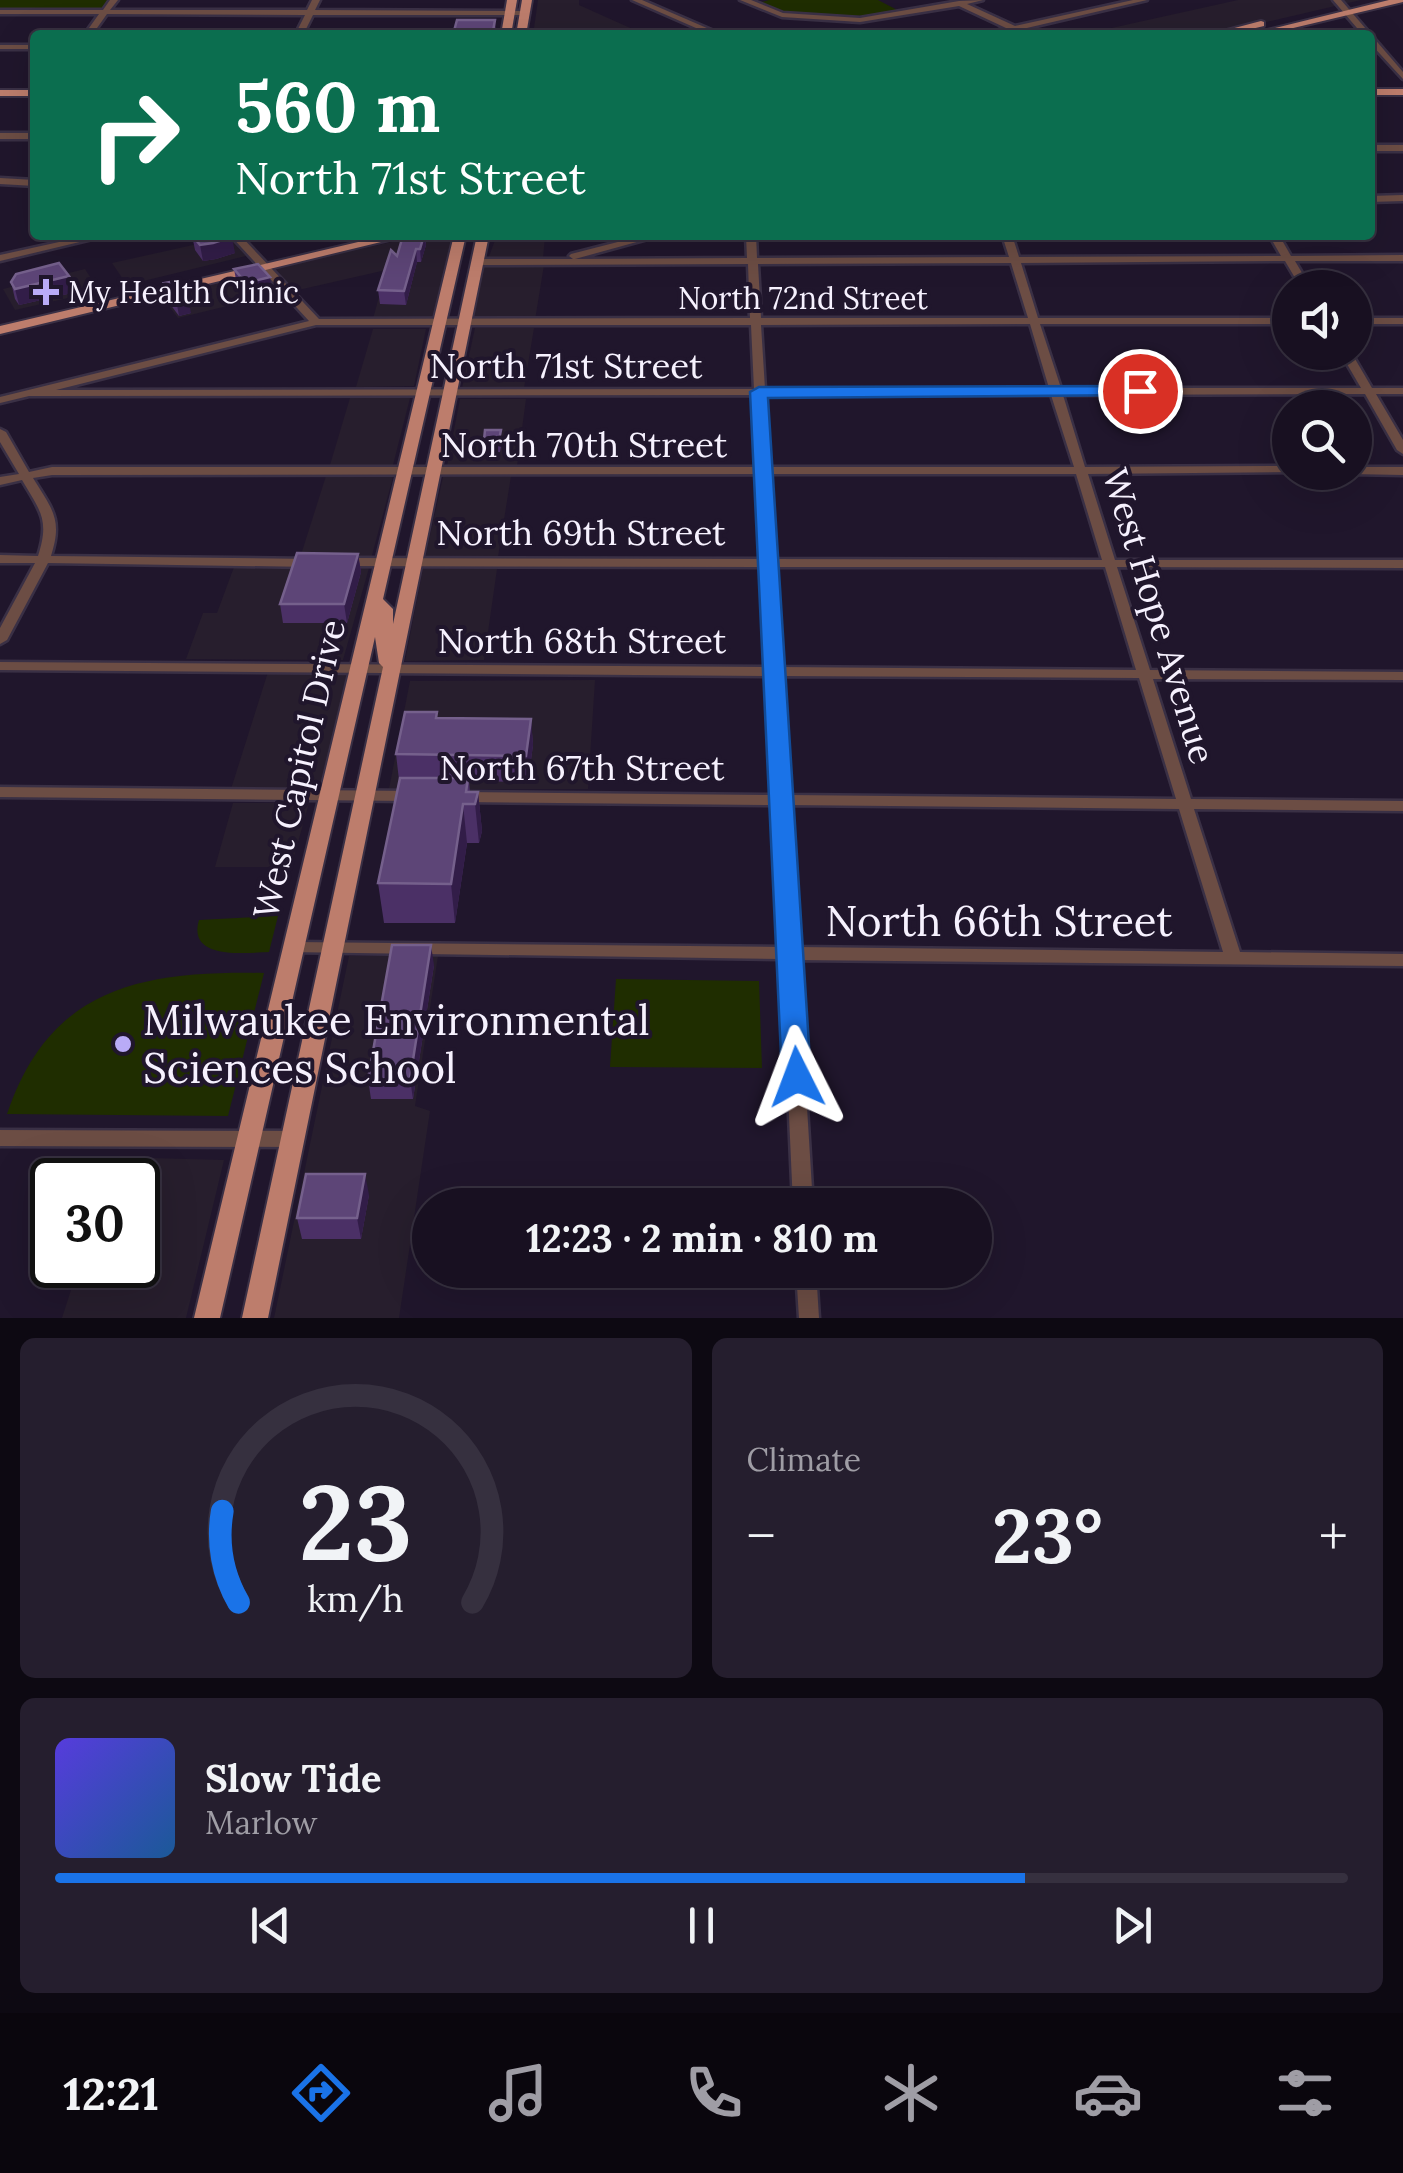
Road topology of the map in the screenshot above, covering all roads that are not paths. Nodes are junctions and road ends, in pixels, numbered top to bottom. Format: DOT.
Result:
graph roads {
  1 [pos="114,0"];
  2 [pos="316,0"];
  3 [pos="512,0"];
  4 [pos="528,0"];
  5 [pos="636,0"];
  6 [pos="980,0"];
  7 [pos="1144,0"];
  8 [pos="1361,0"];
  9 [pos="1401,0"];
  10 [pos="751,1"];
  11 [pos="958,2"];
  12 [pos="1342,6"];
  13 [pos="0,12"];
  14 [pos="310,12"];
  15 [pos="104,13"];
  16 [pos="510,13"];
  17 [pos="525,13"];
  18 [pos="1014,29"];
  19 [pos="92,30"];
  20 [pos="301,30"];
  21 [pos="507,30"];
  22 [pos="522,30"];
  23 [pos="707,30"];
  24 [pos="1010,30"];
  25 [pos="1235,30"];
  26 [pos="1268,30"];
  27 [pos="1364,30"];
  28 [pos="1375,43"];
  29 [pos="0,47"];
  30 [pos="30,47"];
  31 [pos="1383,53"];
  32 [pos="1396,53"];
  33 [pos="1403,76"];
  34 [pos="0,89"];
  35 [pos="30,89"];
  36 [pos="1375,95"];
  37 [pos="1403,96"];
  38 [pos="0,136"];
  39 [pos="30,136"];
  40 [pos="1375,148"];
  41 [pos="1403,148"];
  42 [pos="0,181"];
  43 [pos="30,182"];
  44 [pos="1403,198"];
  45 [pos="1375,199"];
  46 [pos="80,240"];
  47 [pos="240,240"];
  48 [pos="342,240"];
  49 [pos="378,240"];
  50 [pos="636,240"];
  51 [pos="752,240"];
  52 [pos="1009,240"];
  53 [pos="1277,240"];
  54 [pos="482,242"];
  55 [pos="457,243"];
  56 [pos="0,257"];
  57 [pos="1288,258"];
  58 [pos="1403,258"];
  59 [pos="554,261"];
  60 [pos="1016,261"];
  61 [pos="753,262"];
  62 [pos="261,263"];
  63 [pos="1295,270"];
  64 [pos="472,284"];
  65 [pos="0,319"];
  66 [pos="1272,321"];
  67 [pos="1372,321"];
  68 [pos="1403,321"];
  69 [pos="316,322"];
  70 [pos="1035,322"];
  71 [pos="462,323"];
  72 [pos="755,323"];
  73 [pos="438,324"];
  74 [pos="0,330"];
  75 [pos="1057,391"];
  76 [pos="1272,391"];
  77 [pos="1372,391"];
  78 [pos="1403,391"];
  79 [pos="423,392"];
  80 [pos="448,392"];
  81 [pos="759,392"];
  82 [pos="30,393"];
  83 [pos="1372,399"];
  84 [pos="0,400"];
  85 [pos="0,432"];
  86 [pos="1403,450"];
  87 [pos="763,470"];
  88 [pos="1082,470"];
  89 [pos="1272,470"];
  90 [pos="1372,470"];
  91 [pos="1403,470"];
  92 [pos="405,472"];
  93 [pos="434,472"];
  94 [pos="25,474"];
  95 [pos="0,481"];
  96 [pos="0,559"];
  97 [pos="42,560"];
  98 [pos="382,562"];
  99 [pos="413,562"];
  100 [pos="768,562"];
  101 [pos="1110,562"];
  102 [pos="1403,564"];
  103 [pos="374,600"];
  104 [pos="0,640"];
  105 [pos="0,666"];
  106 [pos="359,668"];
  107 [pos="390,668"];
  108 [pos="774,672"];
  109 [pos="1146,675"];
  110 [pos="1403,676"];
  111 [pos="378,728"];
  112 [pos="0,792"];
  113 [pos="330,796"];
  114 [pos="365,796"];
  115 [pos="782,799"];
  116 [pos="1186,802"];
  117 [pos="1403,806"];
  118 [pos="294,948"];
  119 [pos="331,948"];
  120 [pos="791,955"];
  121 [pos="1233,958"];
  122 [pos="1403,960"];
  123 [pos="0,1138"];
  124 [pos="291,1139"];
  125 [pos="248,1140"];
  126 [pos="802,1188"];
  127 [pos="807,1288"];
  128 [pos="207,1318"];
  129 [pos="255,1318"];
  130 [pos="809,1318"];
  1 -- 15 [label="street"];
  2 -- 14 [label="street"];
  3 -- 16 [label="main road"];
  4 -- 17 [label="main road"];
  5 -- 23 [label="street"];
  6 -- 11 [label="street"];
  7 -- 18 [label="street"];
  8 -- 12 [label="main road"];
  9 -- 12 [label="main road"];
  10 -- 11 [label="street"];
  11 -- 18 [label="street"];
  12 -- 25 [label="main road"];
  12 -- 26 [label="main road"];
  12 -- 27 [label="street"];
  13 -- 15 [label="street"];
  14 -- 15 [label="street"];
  14 -- 16 [label="street"];
  14 -- 20 [label="street"];
  15 -- 19 [label="street"];
  16 -- 17 [label="street"];
  16 -- 21 [label="main road"];
  17 -- 22 [label="main road"];
  18 -- 24 [label="street"];
  28 -- 31 [label="street"];
  29 -- 30 [label="street"];
  31 -- 32 [label="street"];
  31 -- 33 [label="street"];
  34 -- 35 [label="main road"];
  36 -- 37 [label="main road"];
  38 -- 39 [label="street"];
  40 -- 41 [label="street"];
  42 -- 43 [label="street"];
  44 -- 45 [label="street"];
  46 -- 56 [label="street"];
  47 -- 62 [label="street"];
  48 -- 62 [label="main road"];
  49 -- 62 [label="main road"];
  50 -- 59 [label="street"];
  51 -- 61 [label="street"];
  52 -- 60 [label="street, West Hope Avenue"];
  53 -- 57 [label="street"];
  54 -- 55 [label="main road"];
  54 -- 59 [label="street"];
  54 -- 64 [label="main road, West Capitol Drive"];
  55 -- 64 [label="main road"];
  55 -- 73 [label="main road, West Capitol Drive"];
  57 -- 58 [label="street"];
  57 -- 60 [label="street"];
  57 -- 63 [label="street"];
  59 -- 61 [label="street"];
  60 -- 61 [label="street"];
  60 -- 70 [label="street, West Hope Avenue"];
  61 -- 72 [label="street"];
  62 -- 65 [label="main road"];
  62 -- 69 [label="street"];
  62 -- 74 [label="main road"];
  64 -- 71 [label="main road, West Capitol Drive"];
  66 -- 70 [label="street, North 72nd Street"];
  67 -- 68 [label="street"];
  69 -- 73 [label="street, North 72nd Street"];
  69 -- 82 [label="street, North 72nd Street"];
  70 -- 72 [label="street, North 72nd Street"];
  70 -- 75 [label="street, West Hope Avenue"];
  71 -- 72 [label="street, North 72nd Street"];
  71 -- 73 [label="street, North 72nd Street"];
  71 -- 80 [label="main road, West Capitol Drive"];
  72 -- 81 [label="street"];
  73 -- 79 [label="main road, West Capitol Drive"];
  75 -- 76 [label="street, North 71st Street"];
  75 -- 81 [label="street, North 71st Street"];
  75 -- 88 [label="street, West Hope Avenue"];
  77 -- 78 [label="street, North 71st Street"];
  79 -- 80 [label="street, North 71st Street"];
  79 -- 82 [label="street, North 71st Street"];
  79 -- 92 [label="main road, West Capitol Drive"];
  80 -- 81 [label="street, North 71st Street"];
  80 -- 93 [label="main road, West Capitol Drive"];
  81 -- 87 [label="street"];
  82 -- 84 [label="street"];
  83 -- 86 [label="street"];
  85 -- 94 [label="street"];
  87 -- 88 [label="street, North 70th Street"];
  87 -- 93 [label="street, North 70th Street"];
  87 -- 100 [label="street"];
  88 -- 89 [label="street, North 70th Street"];
  88 -- 101 [label="street, West Hope Avenue"];
  90 -- 91 [label="street"];
  92 -- 93 [label="street, North 70th Street"];
  92 -- 94 [label="street, North 70th Street"];
  92 -- 98 [label="main road, West Capitol Drive"];
  93 -- 99 [label="main road, West Capitol Drive"];
  94 -- 95 [label="street, North 70th Street"];
  94 -- 97 [label="street"];
  96 -- 97 [label="street, North 69th Street"];
  97 -- 98 [label="street, North 69th Street"];
  97 -- 104 [label="street"];
  98 -- 99 [label="street, North 69th Street"];
  98 -- 103 [label="main road, West Capitol Drive"];
  99 -- 100 [label="street, North 69th Street"];
  99 -- 107 [label="main road, West Capitol Drive"];
  100 -- 101 [label="street, North 69th Street"];
  100 -- 108 [label="street"];
  101 -- 102 [label="street, North 69th Street"];
  101 -- 109 [label="street, West Hope Avenue"];
  103 -- 106 [label="main road, West Capitol Drive"];
  103 -- 107 [label="main road"];
  105 -- 106 [label="street, North 68th Street"];
  106 -- 107 [label="street, North 68th Street"];
  106 -- 111 [label="main road"];
  106 -- 113 [label="main road, West Capitol Drive"];
  107 -- 108 [label="street, North 68th Street"];
  107 -- 111 [label="main road, West Capitol Drive"];
  108 -- 109 [label="street, North 68th Street"];
  108 -- 115 [label="street"];
  109 -- 110 [label="street, North 68th Street"];
  109 -- 116 [label="street, West Hope Avenue"];
  111 -- 114 [label="main road, West Capitol Drive"];
  112 -- 113 [label="street, North 67th Street"];
  113 -- 114 [label="street, North 67th Street"];
  113 -- 118 [label="main road, West Capitol Drive"];
  114 -- 115 [label="street, North 67th Street"];
  114 -- 119 [label="main road, West Capitol Drive"];
  115 -- 116 [label="street, North 67th Street"];
  115 -- 120 [label="street"];
  116 -- 117 [label="street, North 67th Street"];
  116 -- 121 [label="street, West Hope Avenue"];
  118 -- 119 [label="street, North 66th Street"];
  118 -- 125 [label="main road, West Capitol Drive"];
  119 -- 120 [label="street, North 66th Street"];
  119 -- 124 [label="main road, West Capitol Drive"];
  120 -- 121 [label="street, North 66th Street"];
  120 -- 126 [label="street"];
  121 -- 122 [label="street, North 66th Street"];
  123 -- 125 [label="street"];
  124 -- 125 [label="street"];
  124 -- 129 [label="main road, West Capitol Drive"];
  125 -- 128 [label="main road, West Capitol Drive"];
  127 -- 130 [label="street"];
}
